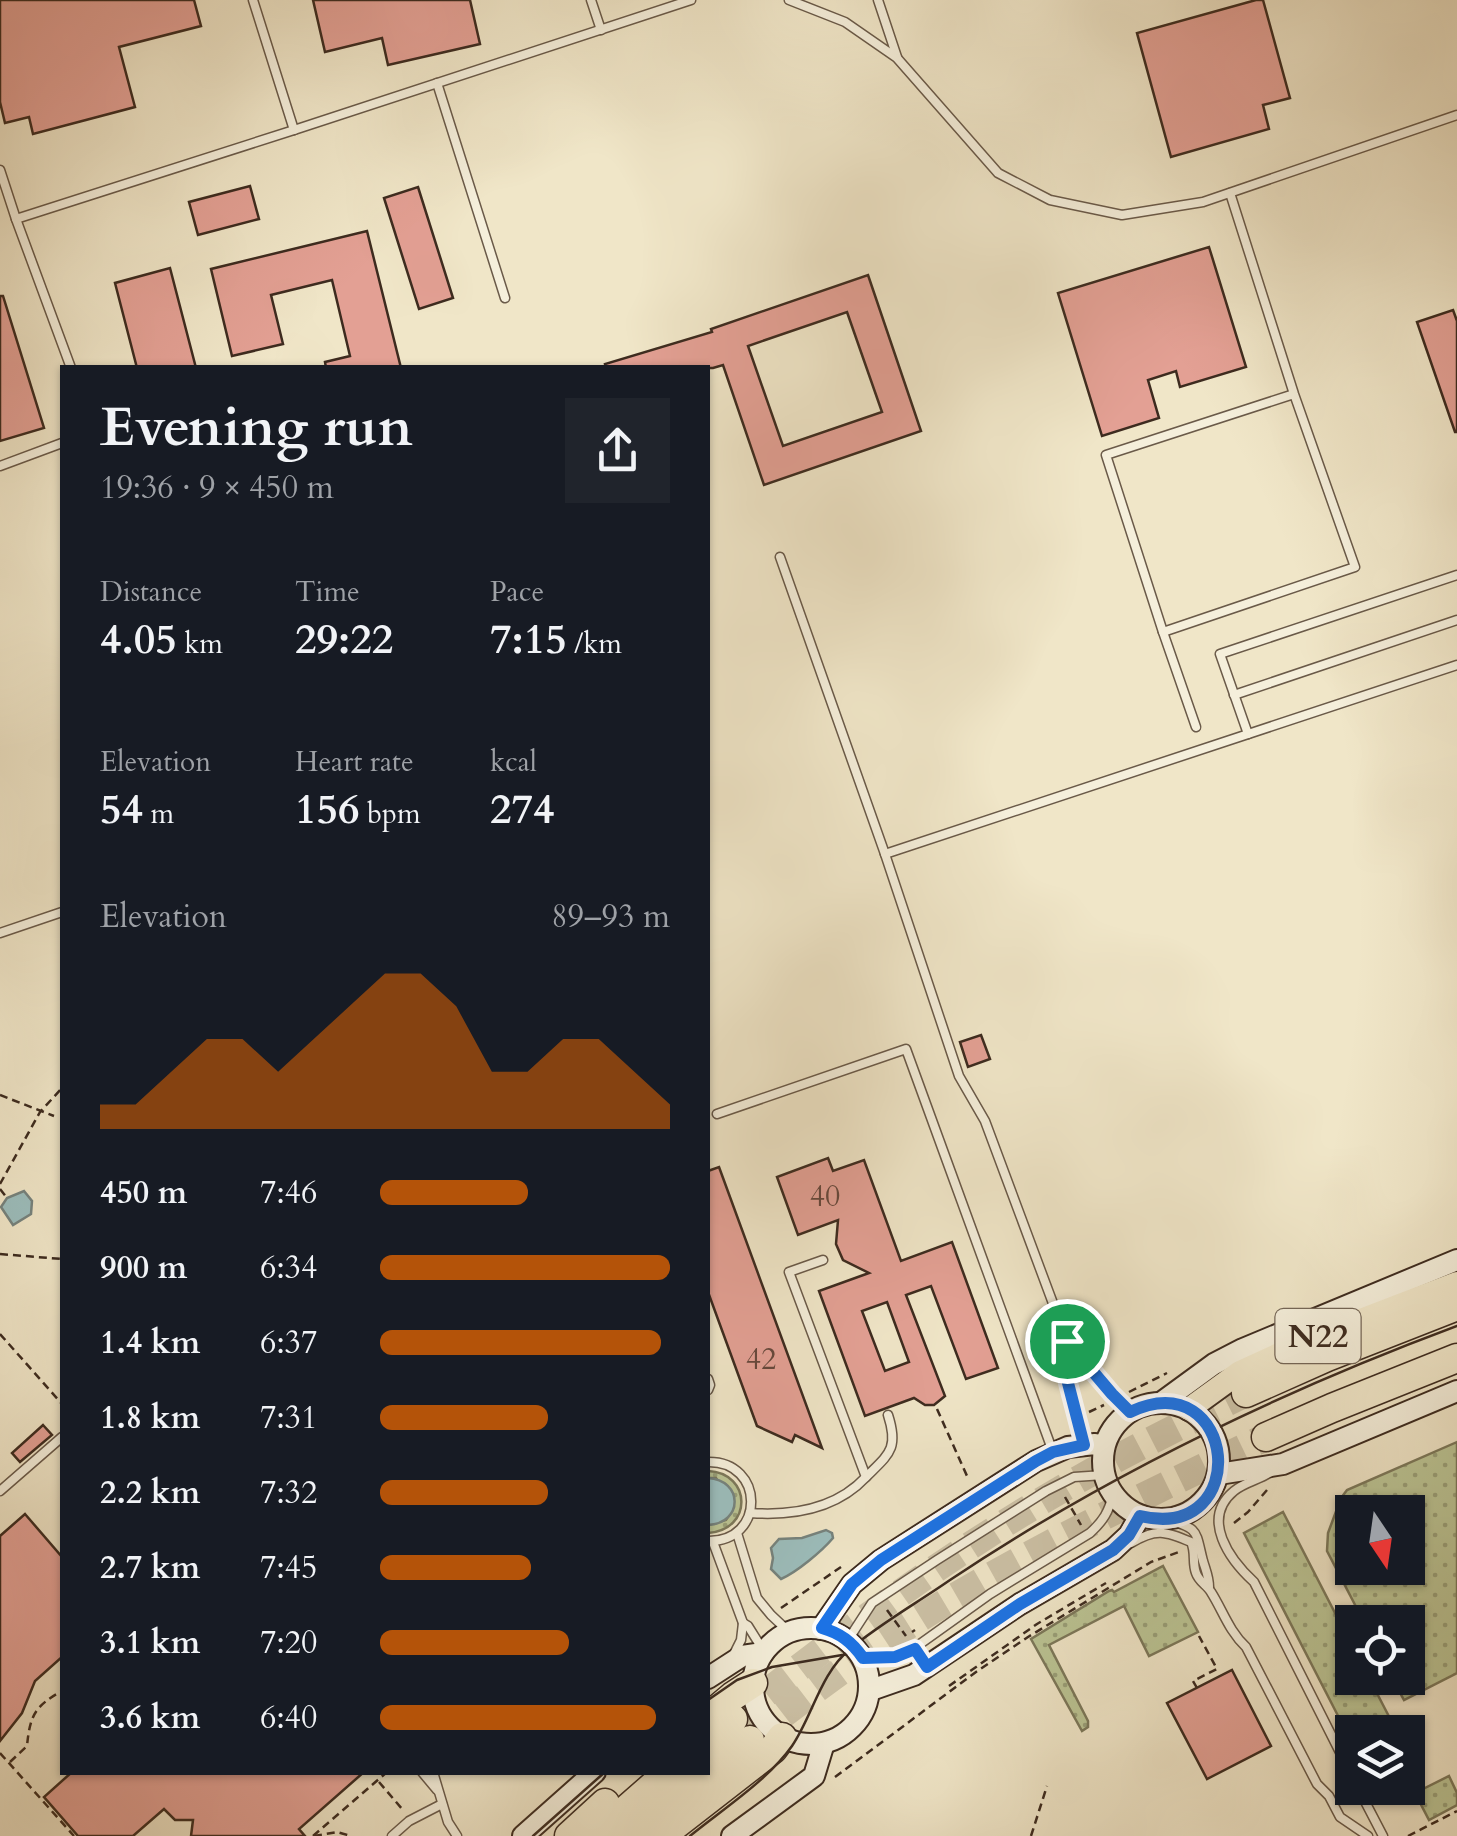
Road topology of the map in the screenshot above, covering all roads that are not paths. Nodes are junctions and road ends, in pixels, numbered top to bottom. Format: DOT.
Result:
graph roads {
  1 [pos="253,0"];
  2 [pos="591,0"];
  3 [pos="691,0"];
  4 [pos="789,0"];
  5 [pos="878,0"];
  6 [pos="601,30"];
  7 [pos="897,58"];
  8 [pos="438,84"];
  9 [pos="1457,115"];
  10 [pos="294,130"];
  11 [pos="0,170"];
  12 [pos="1230,193"];
  13 [pos="16,218"];
  14 [pos="505,298"];
  15 [pos="70,365"];
  16 [pos="1294,394"];
  17 [pos="60,444"];
  18 [pos="0,466"];
  19 [pos="780,557"];
  20 [pos="1457,575"];
  21 [pos="1457,620"];
  22 [pos="1163,632"];
  23 [pos="1457,665"];
  24 [pos="1234,695"];
  25 [pos="1196,726"];
  26 [pos="1248,734"];
  27 [pos="885,854"];
  28 [pos="60,913"];
  29 [pos="0,934"];
  30 [pos="717,1114"];
  31 [pos="822,1260"];
  32 [pos="1457,1260"];
  33 [pos="1457,1282"];
  34 [pos="1457,1306"];
  35 [pos="1067,1341"];
  36 [pos="1457,1358"];
  37 [pos="1457,1392"];
  38 [pos="1246,1394"];
  39 [pos="1162,1402"];
  40 [pos="1189,1409"];
  41 [pos="1130,1412"];
  42 [pos="888,1415"];
  43 [pos="1266,1437"];
  44 [pos="60,1439"];
  45 [pos="1094,1446"];
  46 [pos="1053,1452"];
  47 [pos="710,1462"];
  48 [pos="1283,1464"];
  49 [pos="1219,1474"];
  50 [pos="866,1477"];
  51 [pos="1109,1485"];
  52 [pos="0,1491"];
  53 [pos="750,1513"];
  54 [pos="1140,1516"];
  55 [pos="1166,1520"];
  56 [pos="737,1532"];
  57 [pos="710,1541"];
  58 [pos="1113,1550"];
  59 [pos="1209,1587"];
  60 [pos="742,1623"];
  61 [pos="822,1628"];
  62 [pos="788,1632"];
  63 [pos="848,1640"];
  64 [pos="763,1652"];
  65 [pos="863,1658"];
  66 [pos="921,1658"];
  67 [pos="730,1662"];
  68 [pos="710,1677"];
  69 [pos="753,1683"];
  70 [pos="871,1690"];
  71 [pos="730,1725"];
  72 [pos="782,1737"];
  73 [pos="1335,1742"];
  74 [pos="824,1743"];
  75 [pos="710,1764"];
  76 [pos="425,1775"];
  77 [pos="433,1775"];
  78 [pos="591,1775"];
  79 [pos="637,1775"];
  80 [pos="666,1775"];
  81 [pos="702,1775"];
  82 [pos="440,1793"];
  83 [pos="442,1804"];
  84 [pos="1367,1805"];
  85 [pos="392,1836"];
  86 [pos="457,1836"];
  87 [pos="523,1836"];
  88 [pos="568,1836"];
  89 [pos="596,1836"];
  90 [pos="626,1836"];
  91 [pos="661,1836"];
  92 [pos="732,1836"];
  93 [pos="1368,1836"];
  94 [pos="1383,1836"];
  1 -- 10 [label="lane"];
  2 -- 6 [label="lane"];
  3 -- 6 [label="lane"];
  4 -- 7 [label="lane"];
  5 -- 7 [label="lane"];
  6 -- 8 [label="lane"];
  7 -- 12 [label="lane"];
  8 -- 10 [label="lane"];
  8 -- 14 [label="lane"];
  9 -- 12 [label="lane"];
  10 -- 13 [label="lane"];
  11 -- 13 [label="lane"];
  12 -- 16 [label="lane"];
  13 -- 15 [label="lane"];
  16 -- 22 [label="lane"];
  16 -- 22 [label="lane"];
  17 -- 18 [label="lane"];
  19 -- 27 [label="lane"];
  20 -- 24 [label="lane"];
  21 -- 24 [label="lane"];
  22 -- 25 [label="lane"];
  23 -- 26 [label="lane"];
  24 -- 26 [label="lane"];
  26 -- 27 [label="lane"];
  27 -- 35 [label="lane"];
  28 -- 29 [label="lane"];
  30 -- 46 [label="lane"];
  31 -- 50 [label="lane"];
  32 -- 39 [label="street"];
  33 -- 40 [label="main road, N22"];
  34 -- 38 [label="highway"];
  35 -- 41 [label="lane"];
  35 -- 45 [label="lane"];
  36 -- 43 [label="highway"];
  37 -- 48 [label="street"];
  39 -- 40 [label="street"];
  39 -- 41 [label="street"];
  40 -- 49 [label="street"];
  41 -- 45 [label="street"];
  42 -- 50 [label="lane"];
  44 -- 52 [label="lane"];
  45 -- 46 [label="street"];
  45 -- 51 [label="street"];
  46 -- 61 [label="street"];
  47 -- 53 [label="lane"];
  48 -- 49 [label="street"];
  48 -- 73 [label="lane"];
  49 -- 55 [label="street"];
  50 -- 53 [label="lane"];
  51 -- 54 [label="street"];
  51 -- 63 [label="lane"];
  51 -- 66 [label="lane"];
  53 -- 56 [label="lane"];
  54 -- 55 [label="street"];
  54 -- 58 [label="street"];
  55 -- 59 [label="lane"];
  56 -- 57 [label="lane"];
  56 -- 62 [label="lane"];
  57 -- 60 [label="lane"];
  58 -- 59 [label="lane"];
  58 -- 66 [label="street"];
  59 -- 93 [label="lane"];
  60 -- 64 [label="lane"];
  60 -- 67 [label="lane"];
  61 -- 62 [label="street"];
  61 -- 63 [label="street"];
  62 -- 64 [label="street"];
  63 -- 65 [label="street"];
  64 -- 67 [label="street"];
  64 -- 69 [label="street"];
  65 -- 66 [label="lane"];
  65 -- 70 [label="street"];
  66 -- 70 [label="street"];
  67 -- 68 [label="street"];
  69 -- 71 [label="highway"];
  69 -- 72 [label="street"];
  70 -- 74 [label="street"];
  71 -- 75 [label="highway"];
  72 -- 74 [label="street"];
  72 -- 91 [label="highway"];
  74 -- 92 [label="street"];
  76 -- 82 [label="lane"];
  77 -- 82 [label="lane"];
  78 -- 87 [label="street"];
  79 -- 88 [label="highway"];
  80 -- 89 [label="highway"];
  81 -- 90 [label="highway"];
  82 -- 83 [label="lane"];
  83 -- 85 [label="lane"];
  83 -- 86 [label="lane"];
  84 -- 94 [label="lane"];
}
